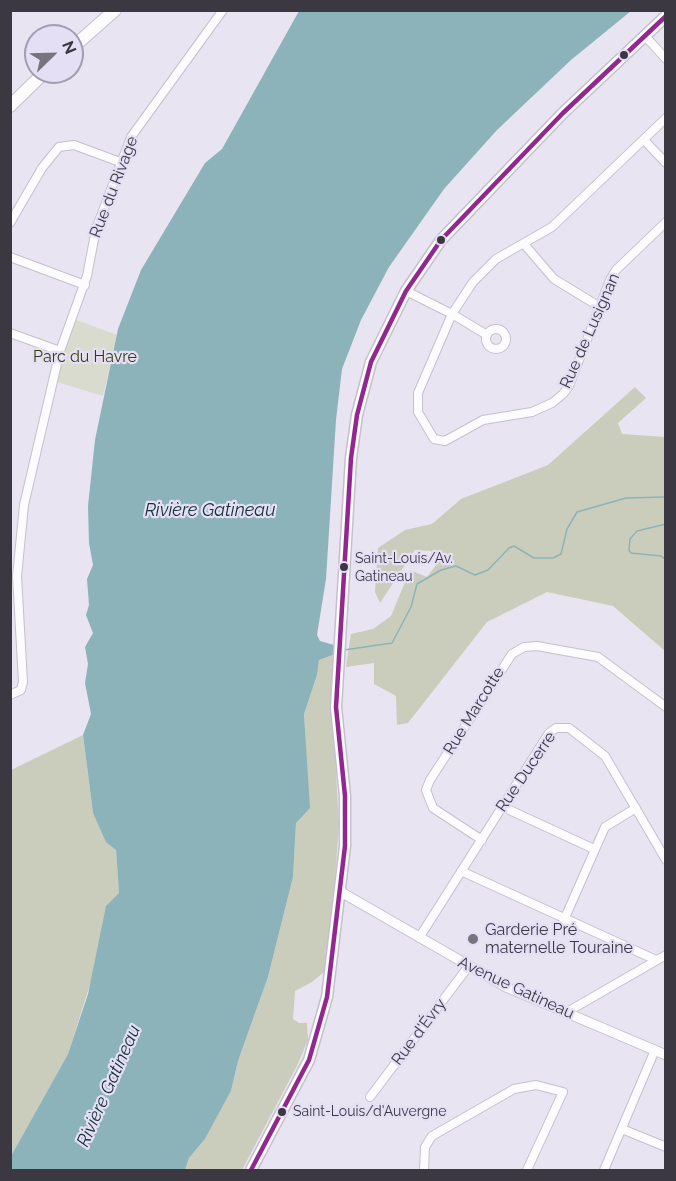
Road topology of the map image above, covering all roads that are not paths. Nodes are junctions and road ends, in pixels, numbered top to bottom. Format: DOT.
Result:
graph roads {
  1 [pos="116,10"];
  2 [pos="223,10"];
  3 [pos="666,16"];
  4 [pos="645,36"];
  5 [pos="84,38"];
  6 [pos="666,59"];
  7 [pos="33,84"];
  8 [pos="10,106"];
  9 [pos="666,118"];
  10 [pos="644,140"];
  11 [pos="120,162"];
  12 [pos="666,164"];
  13 [pos="666,222"];
  14 [pos="10,223"];
  15 [pos="524,244"];
  16 [pos="10,257"];
  17 [pos="84,285"];
  18 [pos="406,291"];
  19 [pos="600,307"];
  20 [pos="452,314"];
  21 [pos="10,333"];
  22 [pos="487,335"];
  23 [pos="60,351"];
  24 [pos="14,576"];
  25 [pos="10,695"];
  26 [pos="666,707"];
  27 [pos="503,807"];
  28 [pos="636,808"];
  29 [pos="482,840"];
  30 [pos="594,849"];
  31 [pos="666,860"];
  32 [pos="461,871"];
  33 [pos="341,892"];
  34 [pos="564,920"];
  35 [pos="419,938"];
  36 [pos="666,955"];
  37 [pos="656,960"];
  38 [pos="468,967"];
  39 [pos="567,1012"];
  40 [pos="655,1050"];
  41 [pos="666,1055"];
  42 [pos="370,1097"];
  43 [pos="622,1129"];
  44 [pos="666,1147"];
  45 [pos="251,1170"];
  46 [pos="424,1170"];
  47 [pos="527,1170"];
  48 [pos="604,1170"];
  1 -- 5 [label="main road"];
  2 -- 11 [label="street, Rue du Rivage"];
  3 -- 4 [label="main road"];
  4 -- 6 [label="street"];
  4 -- 18 [label="main road"];
  7 -- 8 [label="main road"];
  9 -- 10 [label="street, Rue de Lusignan"];
  10 -- 12 [label="street"];
  10 -- 15 [label="street, Rue de Lusignan"];
  11 -- 14 [label="street"];
  11 -- 17 [label="street, Rue du Rivage"];
  13 -- 19 [label="street, Rue de Lusignan"];
  15 -- 19 [label="street"];
  15 -- 20 [label="street, Rue de Lusignan"];
  16 -- 17 [label="street"];
  17 -- 23 [label="street, Rue du Rivage"];
  18 -- 20 [label="street"];
  18 -- 33 [label="main road"];
  19 -- 20 [label="street, Rue de Lusignan"];
  20 -- 22 [label="street"];
  21 -- 23 [label="street"];
  23 -- 24 [label="street, Rue du Rivage"];
  24 -- 25 [label="street, Rue du Rivage"];
  26 -- 29 [label="street, Rue Marcotte"];
  27 -- 28 [label="street, Rue Ducerre"];
  27 -- 29 [label="street, Rue Ducerre"];
  27 -- 30 [label="street"];
  28 -- 30 [label="street"];
  28 -- 31 [label="street, Rue Ducerre"];
  29 -- 32 [label="street, Rue Ducerre"];
  30 -- 34 [label="street"];
  32 -- 34 [label="street"];
  32 -- 35 [label="street, Rue Ducerre"];
  33 -- 35 [label="street, Avenue Gatineau"];
  33 -- 45 [label="main road"];
  34 -- 37 [label="street"];
  35 -- 38 [label="street, Avenue Gatineau"];
  36 -- 37 [label="street"];
  37 -- 39 [label="street"];
  38 -- 39 [label="street, Avenue Gatineau"];
  38 -- 42 [label="street, Rue d'Évry"];
  39 -- 40 [label="street, Avenue Gatineau"];
  40 -- 41 [label="street, Avenue Gatineau"];
  40 -- 43 [label="street"];
  43 -- 44 [label="street"];
  43 -- 48 [label="street"];
  46 -- 47 [label="street"];
}
